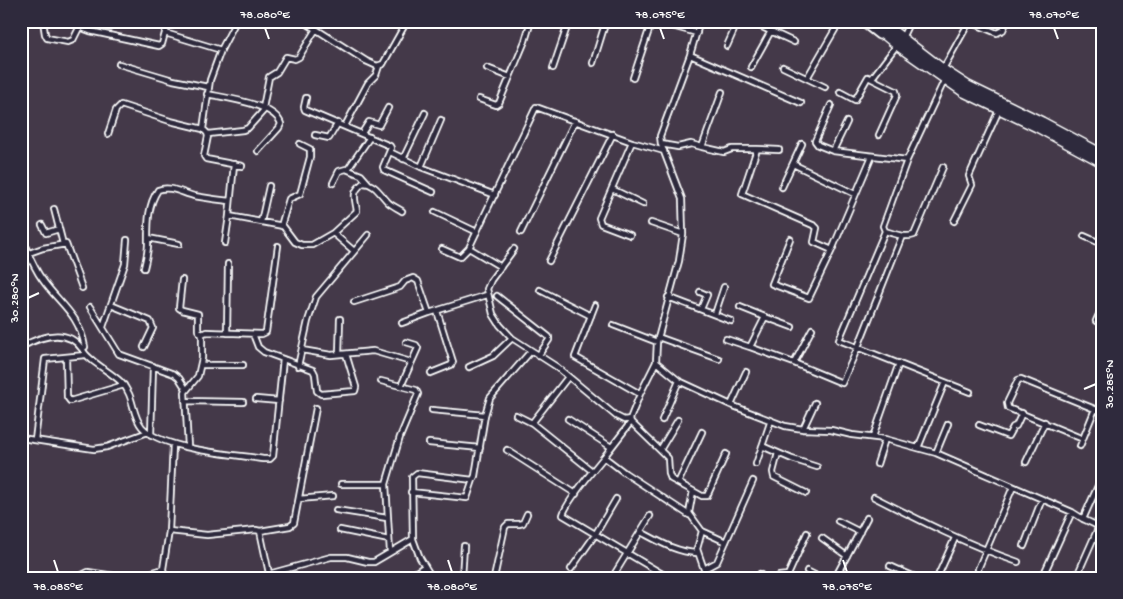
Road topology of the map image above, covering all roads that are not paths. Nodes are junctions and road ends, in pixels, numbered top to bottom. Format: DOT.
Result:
graph roads {
  1 [pos="43,21"];
  2 [pos="169,21"];
  3 [pos="236,21"];
  4 [pos="303,21"];
  5 [pos="316,21"];
  6 [pos="407,21"];
  7 [pos="531,21"];
  8 [pos="569,21"];
  9 [pos="606,21"];
  10 [pos="653,21"];
  11 [pos="700,21"];
  12 [pos="738,21"];
  13 [pos="749,21"];
  14 [pos="840,21"];
  15 [pos="861,21"];
  16 [pos="868,21"];
  17 [pos="910,21"];
  18 [pos="1006,21"];
  19 [pos="968,22"];
  20 [pos="80,24"];
  21 [pos="885,26"];
  22 [pos="314,28"];
  23 [pos="770,31"];
  24 [pos="165,33"];
  25 [pos="697,33"];
  26 [pos="794,42"];
  27 [pos="899,42"];
  28 [pos="727,46"];
  29 [pos="221,50"];
  30 [pos="690,55"];
  31 [pos="593,63"];
  32 [pos="119,64"];
  33 [pos="379,66"];
  34 [pos="752,67"];
  35 [pos="783,67"];
  36 [pos="487,68"];
  37 [pos="553,68"];
  38 [pos="943,69"];
  39 [pos="510,77"];
  40 [pos="633,78"];
  41 [pos="807,78"];
  42 [pos="872,78"];
  43 [pos="945,79"];
  44 [pos="208,87"];
  45 [pos="825,87"];
  46 [pos="722,92"];
  47 [pos="840,92"];
  48 [pos="207,94"];
  49 [pos="306,98"];
  50 [pos="479,99"];
  51 [pos="801,103"];
  52 [pos="831,105"];
  53 [pos="388,108"];
  54 [pos="264,109"];
  55 [pos="998,110"];
  56 [pos="425,113"];
  57 [pos="441,120"];
  58 [pos="575,121"];
  59 [pos="847,122"];
  60 [pos="338,123"];
  61 [pos="345,126"];
  62 [pos="203,129"];
  63 [pos="362,133"];
  64 [pos="108,134"];
  65 [pos="208,134"];
  66 [pos="613,134"];
  67 [pos="315,135"];
  68 [pos="879,135"];
  69 [pos="370,137"];
  70 [pos="632,142"];
  71 [pos="300,144"];
  72 [pos="661,144"];
  73 [pos="802,144"];
  74 [pos="702,146"];
  75 [pos="757,149"];
  76 [pos="780,150"];
  77 [pos="258,151"];
  78 [pos="664,151"];
  79 [pos="833,151"];
  80 [pos="390,152"];
  81 [pos="1102,154"];
  82 [pos="872,156"];
  83 [pos="403,159"];
  84 [pos="907,160"];
  85 [pos="1102,162"];
  86 [pos="234,164"];
  87 [pos="793,164"];
  88 [pos="242,166"];
  89 [pos="421,167"];
  90 [pos="943,167"];
  91 [pos="348,169"];
  92 [pos="333,183"];
  93 [pos="368,183"];
  94 [pos="269,186"];
  95 [pos="782,187"];
  96 [pos="612,189"];
  97 [pos="433,192"];
  98 [pos="855,194"];
  99 [pos="495,196"];
  100 [pos="230,202"];
  101 [pos="643,204"];
  102 [pos="54,209"];
  103 [pos="402,211"];
  104 [pos="435,212"];
  105 [pos="229,216"];
  106 [pos="954,221"];
  107 [pos="261,222"];
  108 [pos="651,223"];
  109 [pos="42,225"];
  110 [pos="281,226"];
  111 [pos="59,229"];
  112 [pos="885,231"];
  113 [pos="477,232"];
  114 [pos="521,232"];
  115 [pos="333,233"];
  116 [pos="683,234"];
  117 [pos="368,235"];
  118 [pos="630,235"];
  119 [pos="21,236"];
  120 [pos="902,236"];
  121 [pos="1084,236"];
  122 [pos="148,238"];
  123 [pos="790,238"];
  124 [pos="127,240"];
  125 [pos="22,243"];
  126 [pos="225,243"];
  127 [pos="63,244"];
  128 [pos="179,244"];
  129 [pos="1102,244"];
  130 [pos="278,246"];
  131 [pos="468,248"];
  132 [pos="442,249"];
  133 [pos="514,249"];
  134 [pos="832,250"];
  135 [pos="354,251"];
  136 [pos="29,253"];
  137 [pos="549,261"];
  138 [pos="228,264"];
  139 [pos="501,267"];
  140 [pos="144,268"];
  141 [pos="182,280"];
  142 [pos="724,287"];
  143 [pos="82,288"];
  144 [pos="540,290"];
  145 [pos="700,292"];
  146 [pos="487,295"];
  147 [pos="497,296"];
  148 [pos="668,297"];
  149 [pos="354,302"];
  150 [pos="111,305"];
  151 [pos="595,305"];
  152 [pos="90,306"];
  153 [pos="740,307"];
  154 [pos="1102,308"];
  155 [pos="701,309"];
  156 [pos="437,311"];
  157 [pos="429,314"];
  158 [pos="715,314"];
  159 [pos="592,316"];
  160 [pos="765,317"];
  161 [pos="340,319"];
  162 [pos="1096,320"];
  163 [pos="731,321"];
  164 [pos="402,323"];
  165 [pos="614,325"];
  166 [pos="792,327"];
  167 [pos="103,328"];
  168 [pos="812,329"];
  169 [pos="227,333"];
  170 [pos="253,334"];
  171 [pos="202,335"];
  172 [pos="512,338"];
  173 [pos="658,339"];
  174 [pos="726,339"];
  175 [pos="406,342"];
  176 [pos="21,347"];
  177 [pos="144,347"];
  178 [pos="750,347"];
  179 [pos="858,347"];
  180 [pos="302,350"];
  181 [pos="531,351"];
  182 [pos="84,352"];
  183 [pos="339,354"];
  184 [pos="346,354"];
  185 [pos="538,356"];
  186 [pos="66,357"];
  187 [pos="284,359"];
  188 [pos="719,359"];
  189 [pos="412,362"];
  190 [pos="656,362"];
  191 [pos="794,363"];
  192 [pos="899,363"];
  193 [pos="201,365"];
  194 [pos="243,365"];
  195 [pos="153,366"];
  196 [pos="298,366"];
  197 [pos="469,367"];
  198 [pos="746,372"];
  199 [pos="431,373"];
  200 [pos="568,377"];
  201 [pos="381,381"];
  202 [pos="679,381"];
  203 [pos="945,382"];
  204 [pos="124,386"];
  205 [pos="401,386"];
  206 [pos="186,389"];
  207 [pos="970,392"];
  208 [pos="640,394"];
  209 [pos="256,399"];
  210 [pos="185,401"];
  211 [pos="279,401"];
  212 [pos="243,402"];
  213 [pos="816,403"];
  214 [pos="731,405"];
  215 [pos="316,408"];
  216 [pos="1096,409"];
  217 [pos="432,410"];
  218 [pos="1102,412"];
  219 [pos="1022,413"];
  220 [pos="485,415"];
  221 [pos="516,415"];
  222 [pos="568,419"];
  223 [pos="662,420"];
  224 [pos="678,420"];
  225 [pos="770,420"];
  226 [pos="631,421"];
  227 [pos="1045,422"];
  228 [pos="532,423"];
  229 [pos="948,424"];
  230 [pos="979,424"];
  231 [pos="803,430"];
  232 [pos="702,432"];
  233 [pos="150,433"];
  234 [pos="873,437"];
  235 [pos="21,438"];
  236 [pos="886,439"];
  237 [pos="35,440"];
  238 [pos="1083,440"];
  239 [pos="429,443"];
  240 [pos="173,444"];
  241 [pos="762,446"];
  242 [pos="1080,446"];
  243 [pos="188,447"];
  244 [pos="611,447"];
  245 [pos="480,448"];
  246 [pos="918,448"];
  247 [pos="507,450"];
  248 [pos="660,450"];
  249 [pos="778,453"];
  250 [pos="936,453"];
  251 [pos="726,454"];
  252 [pos="604,457"];
  253 [pos="1026,462"];
  254 [pos="756,464"];
  255 [pos="877,464"];
  256 [pos="817,468"];
  257 [pos="592,471"];
  258 [pos="1102,477"];
  259 [pos="473,480"];
  260 [pos="753,482"];
  261 [pos="678,483"];
  262 [pos="341,484"];
  263 [pos="386,484"];
  264 [pos="1014,487"];
  265 [pos="694,491"];
  266 [pos="411,492"];
  267 [pos="806,493"];
  268 [pos="576,494"];
  269 [pos="333,496"];
  270 [pos="874,498"];
  271 [pos="299,499"];
  272 [pos="616,499"];
  273 [pos="1042,499"];
  274 [pos="336,510"];
  275 [pos="1072,512"];
  276 [pos="527,514"];
  277 [pos="689,515"];
  278 [pos="650,516"];
  279 [pos="387,518"];
  280 [pos="867,518"];
  281 [pos="1083,519"];
  282 [pos="838,521"];
  283 [pos="1101,527"];
  284 [pos="340,530"];
  285 [pos="169,531"];
  286 [pos="260,531"];
  287 [pos="702,531"];
  288 [pos="641,532"];
  289 [pos="860,532"];
  290 [pos="807,533"];
  291 [pos="595,535"];
  292 [pos="822,538"];
  293 [pos="955,538"];
  294 [pos="413,539"];
  295 [pos="388,540"];
  296 [pos="726,542"];
  297 [pos="464,546"];
  298 [pos="1024,546"];
  299 [pos="986,551"];
  300 [pos="390,552"];
  301 [pos="698,553"];
  302 [pos="628,554"];
  303 [pos="847,556"];
  304 [pos="1018,562"];
  305 [pos="426,566"];
  306 [pos="890,566"];
  307 [pos="163,569"];
  308 [pos="571,569"];
  309 [pos="704,569"];
  310 [pos="806,571"];
  311 [pos="269,576"];
  312 [pos="76,578"];
  313 [pos="126,578"];
  314 [pos="135,578"];
  315 [pos="164,578"];
  316 [pos="254,578"];
  317 [pos="407,578"];
  318 [pos="432,578"];
  319 [pos="462,578"];
  320 [pos="494,578"];
  321 [pos="612,578"];
  322 [pos="669,578"];
  323 [pos="706,578"];
  324 [pos="777,578"];
  325 [pos="821,578"];
  326 [pos="835,578"];
  327 [pos="917,578"];
  328 [pos="937,578"];
  329 [pos="979,578"];
  330 [pos="1042,578"];
  331 [pos="1076,578"];
  1 -- 20 [label="street"];
  2 -- 24 [label="street"];
  3 -- 29 [label="street"];
  4 -- 22 [label="street"];
  5 -- 22 [label="street"];
  6 -- 33 [label="street"];
  7 -- 39 [label="street"];
  8 -- 37 [label="street"];
  9 -- 31 [label="street"];
  10 -- 25 [label="street"];
  10 -- 40 [label="street"];
  11 -- 25 [label="street"];
  12 -- 28 [label="street"];
  13 -- 23 [label="street"];
  14 -- 41 [label="street"];
  15 -- 27 [label="street"];
  16 -- 21 [label="highway"];
  17 -- 27 [label="street"];
  18 -- 19 [label="street"];
  19 -- 38 [label="street"];
  20 -- 24 [label="street"];
  21 -- 27 [label="highway"];
  22 -- 33 [label="street"];
  22 -- 54 [label="street"];
  23 -- 26 [label="street"];
  23 -- 34 [label="street"];
  24 -- 29 [label="street"];
  25 -- 30 [label="street"];
  27 -- 38 [label="highway"];
  27 -- 42 [label="street"];
  27 -- 43 [label="highway"];
  29 -- 44 [label="street"];
  30 -- 51 [label="street"];
  30 -- 72 [label="street"];
  32 -- 44 [label="street"];
  33 -- 61 [label="street"];
  35 -- 41 [label="street"];
  36 -- 39 [label="street"];
  38 -- 81 [label="highway"];
  39 -- 50 [label="street"];
  41 -- 45 [label="street"];
  42 -- 47 [label="street"];
  42 -- 68 [label="street"];
  43 -- 55 [label="highway"];
  43 -- 84 [label="street"];
  44 -- 48 [label="street"];
  46 -- 74 [label="street"];
  48 -- 54 [label="street"];
  48 -- 62 [label="street"];
  49 -- 60 [label="street"];
  52 -- 79 [label="street"];
  53 -- 63 [label="street"];
  54 -- 65 [label="street"];
  54 -- 77 [label="street"];
  55 -- 85 [label="highway"];
  55 -- 106 [label="street"];
  56 -- 83 [label="street"];
  57 -- 89 [label="street"];
  58 -- 66 [label="street"];
  58 -- 99 [label="street"];
  58 -- 114 [label="street"];
  59 -- 79 [label="street"];
  60 -- 61 [label="street"];
  60 -- 67 [label="street"];
  61 -- 63 [label="street"];
  62 -- 64 [label="street"];
  62 -- 65 [label="street"];
  63 -- 69 [label="street"];
  65 -- 86 [label="street"];
  66 -- 70 [label="street"];
  66 -- 137 [label="street"];
  69 -- 80 [label="street"];
  69 -- 91 [label="street"];
  70 -- 78 [label="street"];
  70 -- 96 [label="street"];
  71 -- 110 [label="street"];
  72 -- 74 [label="street"];
  72 -- 78 [label="street"];
  73 -- 87 [label="street"];
  74 -- 75 [label="street"];
  75 -- 76 [label="street"];
  75 -- 134 [label="street"];
  78 -- 116 [label="street"];
  79 -- 82 [label="street"];
  80 -- 83 [label="street"];
  80 -- 97 [label="street"];
  82 -- 84 [label="street"];
  82 -- 98 [label="street"];
  83 -- 89 [label="street"];
  84 -- 112 [label="street"];
  86 -- 88 [label="street"];
  86 -- 100 [label="street"];
  87 -- 95 [label="street"];
  87 -- 98 [label="street"];
  89 -- 99 [label="street"];
  90 -- 120 [label="street"];
  91 -- 92 [label="street"];
  91 -- 93 [label="street"];
  93 -- 103 [label="street"];
  93 -- 115 [label="street"];
  94 -- 107 [label="street"];
  96 -- 101 [label="street"];
  96 -- 118 [label="street"];
  98 -- 134 [label="street"];
  99 -- 113 [label="street"];
  100 -- 105 [label="street"];
  100 -- 122 [label="street"];
  102 -- 111 [label="street"];
  104 -- 113 [label="street"];
  105 -- 107 [label="street"];
  105 -- 126 [label="street"];
  107 -- 110 [label="street"];
  108 -- 116 [label="street"];
  109 -- 111 [label="street"];
  110 -- 115 [label="street"];
  111 -- 127 [label="street"];
  112 -- 120 [label="street"];
  112 -- 179 [label="street"];
  113 -- 131 [label="street"];
  115 -- 135 [label="street"];
  116 -- 148 [label="street"];
  117 -- 135 [label="street"];
  119 -- 125 [label="street"];
  120 -- 179 [label="street"];
  121 -- 129 [label="street"];
  122 -- 128 [label="street"];
  122 -- 140 [label="street"];
  123 -- 134 [label="street"];
  124 -- 150 [label="street"];
  125 -- 136 [label="street"];
  127 -- 136 [label="street"];
  127 -- 143 [label="street"];
  130 -- 170 [label="street"];
  131 -- 132 [label="street"];
  131 -- 139 [label="street"];
  133 -- 139 [label="street"];
  135 -- 180 [label="street"];
  136 -- 182 [label="street"];
  138 -- 169 [label="street"];
  139 -- 146 [label="street"];
  141 -- 171 [label="street"];
  142 -- 158 [label="street"];
  144 -- 159 [label="street"];
  145 -- 155 [label="street"];
  146 -- 156 [label="street"];
  146 -- 172 [label="street"];
  147 -- 185 [label="street"];
  148 -- 155 [label="street"];
  148 -- 173 [label="street"];
  149 -- 157 [label="street"];
  150 -- 167 [label="street"];
  150 -- 177 [label="street"];
  151 -- 159 [label="street"];
  152 -- 167 [label="street"];
  153 -- 160 [label="street"];
  154 -- 162 [label="street"];
  155 -- 158 [label="street"];
  156 -- 157 [label="street"];
  156 -- 199 [label="street"];
  157 -- 164 [label="street"];
  158 -- 163 [label="street"];
  159 -- 208 [label="street"];
  160 -- 166 [label="street"];
  160 -- 178 [label="street"];
  161 -- 183 [label="street"];
  165 -- 173 [label="street"];
  167 -- 195 [label="street"];
  168 -- 191 [label="street"];
  169 -- 170 [label="street"];
  169 -- 171 [label="street"];
  170 -- 187 [label="street"];
  171 -- 193 [label="street"];
  172 -- 181 [label="street"];
  172 -- 197 [label="street"];
  173 -- 188 [label="street"];
  173 -- 190 [label="street"];
  174 -- 178 [label="street"];
  175 -- 189 [label="street"];
  176 -- 182 [label="street"];
  178 -- 191 [label="street"];
  179 -- 191 [label="street"];
  179 -- 192 [label="street"];
  180 -- 183 [label="street"];
  180 -- 196 [label="street"];
  181 -- 185 [label="street"];
  181 -- 220 [label="street"];
  182 -- 186 [label="street"];
  182 -- 204 [label="street"];
  183 -- 184 [label="street"];
  184 -- 189 [label="street"];
  184 -- 196 [label="street"];
  185 -- 200 [label="street"];
  186 -- 204 [label="street"];
  186 -- 237 [label="street"];
  187 -- 196 [label="street"];
  187 -- 211 [label="street"];
  189 -- 205 [label="street"];
  190 -- 202 [label="street"];
  190 -- 208 [label="street"];
  192 -- 203 [label="street"];
  192 -- 234 [label="street"];
  193 -- 194 [label="street"];
  193 -- 206 [label="street"];
  195 -- 206 [label="street"];
  195 -- 233 [label="street"];
  198 -- 214 [label="street"];
  200 -- 226 [label="street"];
  200 -- 228 [label="street"];
  201 -- 205 [label="street"];
  202 -- 214 [label="street"];
  202 -- 223 [label="street"];
  203 -- 207 [label="street"];
  203 -- 246 [label="street"];
  204 -- 233 [label="street"];
  205 -- 263 [label="street"];
  206 -- 210 [label="street"];
  208 -- 226 [label="street"];
  209 -- 211 [label="street"];
  210 -- 212 [label="street"];
  210 -- 243 [label="street"];
  211 -- 243 [label="street"];
  213 -- 231 [label="street"];
  214 -- 225 [label="street"];
  215 -- 271 [label="street"];
  216 -- 218 [label="street"];
  216 -- 219 [label="street"];
  216 -- 238 [label="street"];
  217 -- 220 [label="street"];
  219 -- 227 [label="street"];
  219 -- 230 [label="street"];
  220 -- 245 [label="street"];
  221 -- 228 [label="street"];
  222 -- 244 [label="street"];
  224 -- 248 [label="street"];
  225 -- 231 [label="street"];
  225 -- 241 [label="street"];
  226 -- 244 [label="street"];
  226 -- 248 [label="street"];
  227 -- 238 [label="street"];
  227 -- 253 [label="street"];
  228 -- 257 [label="street"];
  229 -- 250 [label="street"];
  231 -- 234 [label="street"];
  232 -- 261 [label="street"];
  233 -- 237 [label="street"];
  233 -- 240 [label="street"];
  234 -- 236 [label="street"];
  235 -- 237 [label="street"];
  236 -- 246 [label="street"];
  236 -- 255 [label="street"];
  238 -- 242 [label="street"];
  239 -- 245 [label="street"];
  240 -- 243 [label="street"];
  240 -- 285 [label="street"];
  241 -- 249 [label="street"];
  241 -- 254 [label="street"];
  244 -- 252 [label="street"];
  245 -- 259 [label="street"];
  246 -- 250 [label="street"];
  247 -- 268 [label="street"];
  248 -- 261 [label="street"];
  249 -- 256 [label="street"];
  249 -- 267 [label="street"];
  250 -- 264 [label="street"];
  251 -- 265 [label="street"];
  252 -- 257 [label="street"];
  252 -- 277 [label="street"];
  257 -- 268 [label="street"];
  258 -- 281 [label="street"];
  259 -- 266 [label="street"];
  259 -- 266 [label="street"];
  260 -- 296 [label="street"];
  261 -- 265 [label="street"];
  262 -- 263 [label="street"];
  263 -- 279 [label="street"];
  264 -- 273 [label="street"];
  264 -- 299 [label="street"];
  265 -- 277 [label="street"];
  266 -- 294 [label="street"];
  268 -- 291 [label="street"];
  269 -- 271 [label="street"];
  270 -- 293 [label="street"];
  271 -- 286 [label="street"];
  272 -- 291 [label="street"];
  273 -- 275 [label="street"];
  273 -- 298 [label="street"];
  274 -- 279 [label="street"];
  275 -- 281 [label="street"];
  275 -- 330 [label="street"];
  276 -- 320 [label="street"];
  277 -- 287 [label="street"];
  278 -- 288 [label="street"];
  279 -- 295 [label="street"];
  280 -- 289 [label="street"];
  281 -- 283 [label="street"];
  282 -- 289 [label="street"];
  283 -- 331 [label="street"];
  284 -- 295 [label="street"];
  285 -- 286 [label="street"];
  285 -- 307 [label="street"];
  286 -- 311 [label="street"];
  287 -- 296 [label="street"];
  287 -- 301 [label="street"];
  288 -- 301 [label="street"];
  288 -- 302 [label="street"];
  289 -- 303 [label="street"];
  290 -- 324 [label="street"];
  291 -- 302 [label="street"];
  291 -- 308 [label="street"];
  292 -- 303 [label="street"];
  293 -- 299 [label="street"];
  293 -- 328 [label="street"];
  294 -- 300 [label="street"];
  294 -- 305 [label="street"];
  295 -- 300 [label="street"];
  296 -- 309 [label="street"];
  297 -- 319 [label="street"];
  299 -- 304 [label="street"];
  299 -- 329 [label="street"];
  300 -- 311 [label="street"];
  301 -- 309 [label="street"];
  302 -- 321 [label="street"];
  302 -- 322 [label="street"];
  303 -- 326 [label="street"];
  305 -- 317 [label="street"];
  305 -- 318 [label="street"];
  306 -- 327 [label="street"];
  307 -- 314 [label="street"];
  307 -- 315 [label="street"];
  309 -- 323 [label="street"];
  310 -- 325 [label="street"];
  311 -- 316 [label="street"];
  312 -- 313 [label="street"];
}
